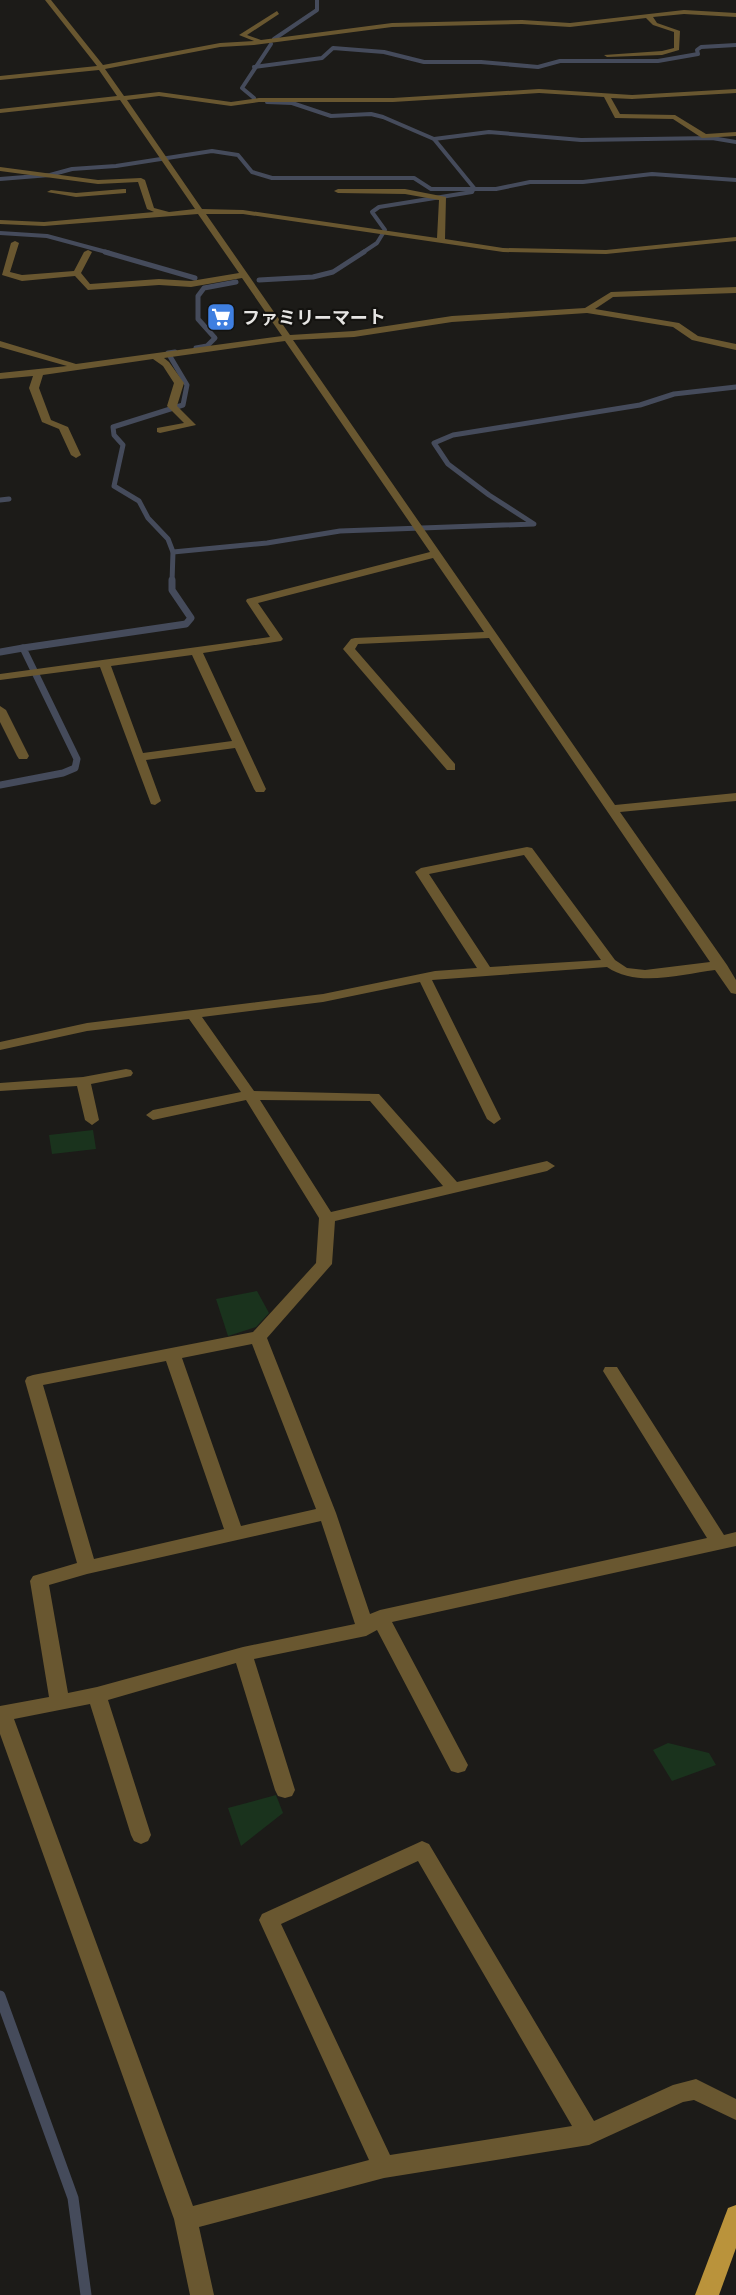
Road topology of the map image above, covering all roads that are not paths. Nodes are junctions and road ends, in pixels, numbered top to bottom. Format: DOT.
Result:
graph roads {
  1 [pos="48,0"];
  2 [pos="277,0"];
  3 [pos="699,4"];
  4 [pos="709,13"];
  5 [pos="736,15"];
  6 [pos="648,16"];
  7 [pos="264,42"];
  8 [pos="607,55"];
  9 [pos="100,68"];
  10 [pos="0,78"];
  11 [pos="736,91"];
  12 [pos="606,95"];
  13 [pos="121,98"];
  14 [pos="0,111"];
  15 [pos="736,134"];
  16 [pos="0,170"];
  17 [pos="144,189"];
  18 [pos="338,191"];
  19 [pos="51,192"];
  20 [pos="76,195"];
  21 [pos="200,211"];
  22 [pos="84,212"];
  23 [pos="169,214"];
  24 [pos="0,222"];
  25 [pos="736,239"];
  26 [pos="441,241"];
  27 [pos="15,243"];
  28 [pos="88,252"];
  29 [pos="77,273"];
  30 [pos="244,275"];
  31 [pos="736,290"];
  32 [pos="587,310"];
  33 [pos="287,338"];
  34 [pos="0,344"];
  35 [pos="736,347"];
  36 [pos="164,355"];
  37 [pos="74,367"];
  38 [pos="39,373"];
  39 [pos="0,376"];
  40 [pos="160,430"];
  41 [pos="76,455"];
  42 [pos="436,554"];
  43 [pos="492,635"];
  44 [pos="196,651"];
  45 [pos="104,663"];
  46 [pos="0,677"];
  47 [pos="0,710"];
  48 [pos="239,744"];
  49 [pos="23,756"];
  50 [pos="139,757"];
  51 [pos="451,767"];
  52 [pos="260,789"];
  53 [pos="736,797"];
  54 [pos="155,801"];
  55 [pos="611,809"];
  56 [pos="610,963"];
  57 [pos="720,965"];
  58 [pos="486,971"];
  59 [pos="424,977"];
  60 [pos="736,990"];
  61 [pos="193,1014"];
  62 [pos="0,1046"];
  63 [pos="126,1073"];
  64 [pos="83,1081"];
  65 [pos="0,1087"];
  66 [pos="250,1095"];
  67 [pos="153,1115"];
  68 [pos="494,1119"];
  69 [pos="92,1120"];
  70 [pos="547,1166"];
  71 [pos="453,1188"];
  72 [pos="327,1218"];
  73 [pos="258,1337"];
  74 [pos="172,1354"];
  75 [pos="611,1371"];
  76 [pos="327,1514"];
  77 [pos="235,1534"];
  78 [pos="728,1541"];
  79 [pos="87,1568"];
  80 [pos="373,1623"];
  81 [pos="243,1654"];
  82 [pos="97,1695"];
  83 [pos="60,1702"];
  84 [pos="1,1713"];
  85 [pos="458,1765"];
  86 [pos="285,1790"];
  87 [pos="141,1835"];
  88 [pos="736,2110"];
  89 [pos="590,2134"];
  90 [pos="384,2167"];
  91 [pos="736,2216"];
  92 [pos="186,2219"];
  93 [pos="202,2295"];
  94 [pos="707,2295"];
  1 -- 9 [label="street"];
  2 -- 7 [label="street"];
  3 -- 4 [label="street"];
  4 -- 5 [label="street"];
  4 -- 6 [label="street"];
  6 -- 7 [label="street"];
  6 -- 8 [label="street"];
  7 -- 9 [label="street"];
  9 -- 10 [label="street"];
  9 -- 13 [label="street"];
  11 -- 12 [label="street"];
  12 -- 13 [label="street"];
  12 -- 15 [label="street"];
  13 -- 14 [label="street"];
  13 -- 21 [label="street"];
  16 -- 17 [label="street"];
  17 -- 20 [label="street"];
  17 -- 23 [label="street"];
  18 -- 26 [label="street"];
  19 -- 20 [label="street"];
  20 -- 22 [label="street"];
  21 -- 23 [label="street"];
  21 -- 26 [label="street"];
  21 -- 30 [label="street"];
  22 -- 23 [label="street"];
  22 -- 24 [label="street"];
  25 -- 26 [label="street"];
  27 -- 29 [label="street"];
  28 -- 29 [label="street"];
  29 -- 30 [label="street"];
  30 -- 33 [label="street"];
  31 -- 32 [label="street"];
  32 -- 33 [label="street"];
  32 -- 35 [label="street"];
  33 -- 36 [label="street"];
  33 -- 42 [label="street"];
  34 -- 37 [label="street"];
  36 -- 37 [label="street"];
  36 -- 40 [label="street"];
  37 -- 38 [label="street"];
  38 -- 39 [label="street"];
  38 -- 41 [label="street"];
  42 -- 43 [label="street"];
  42 -- 44 [label="street"];
  43 -- 51 [label="street"];
  43 -- 55 [label="street"];
  44 -- 45 [label="street"];
  44 -- 48 [label="street"];
  45 -- 46 [label="street"];
  45 -- 50 [label="street"];
  47 -- 49 [label="street"];
  48 -- 50 [label="street"];
  48 -- 52 [label="street"];
  50 -- 54 [label="street"];
  53 -- 55 [label="street"];
  55 -- 57 [label="street"];
  56 -- 57 [label="street"];
  56 -- 58 [label="street"];
  56 -- 58 [label="street"];
  57 -- 60 [label="street"];
  58 -- 59 [label="street"];
  59 -- 61 [label="street"];
  59 -- 68 [label="street"];
  61 -- 62 [label="street"];
  61 -- 66 [label="street"];
  63 -- 64 [label="street"];
  64 -- 65 [label="street"];
  64 -- 69 [label="street"];
  66 -- 67 [label="street"];
  66 -- 71 [label="street"];
  66 -- 72 [label="street"];
  70 -- 71 [label="street"];
  71 -- 72 [label="street"];
  72 -- 73 [label="street"];
  73 -- 74 [label="street"];
  73 -- 76 [label="street"];
  74 -- 77 [label="street"];
  74 -- 79 [label="street"];
  75 -- 78 [label="street"];
  76 -- 77 [label="street"];
  76 -- 80 [label="street"];
  77 -- 79 [label="street"];
  78 -- 80 [label="street"];
  79 -- 83 [label="street"];
  80 -- 81 [label="street"];
  80 -- 85 [label="street"];
  81 -- 82 [label="street"];
  81 -- 86 [label="street"];
  82 -- 83 [label="street"];
  82 -- 87 [label="street"];
  83 -- 84 [label="street"];
  84 -- 92 [label="street"];
  88 -- 89 [label="street"];
  89 -- 90 [label="street"];
  89 -- 90 [label="street"];
  90 -- 92 [label="street"];
  91 -- 94 [label="main road"];
  92 -- 93 [label="street"];
}
